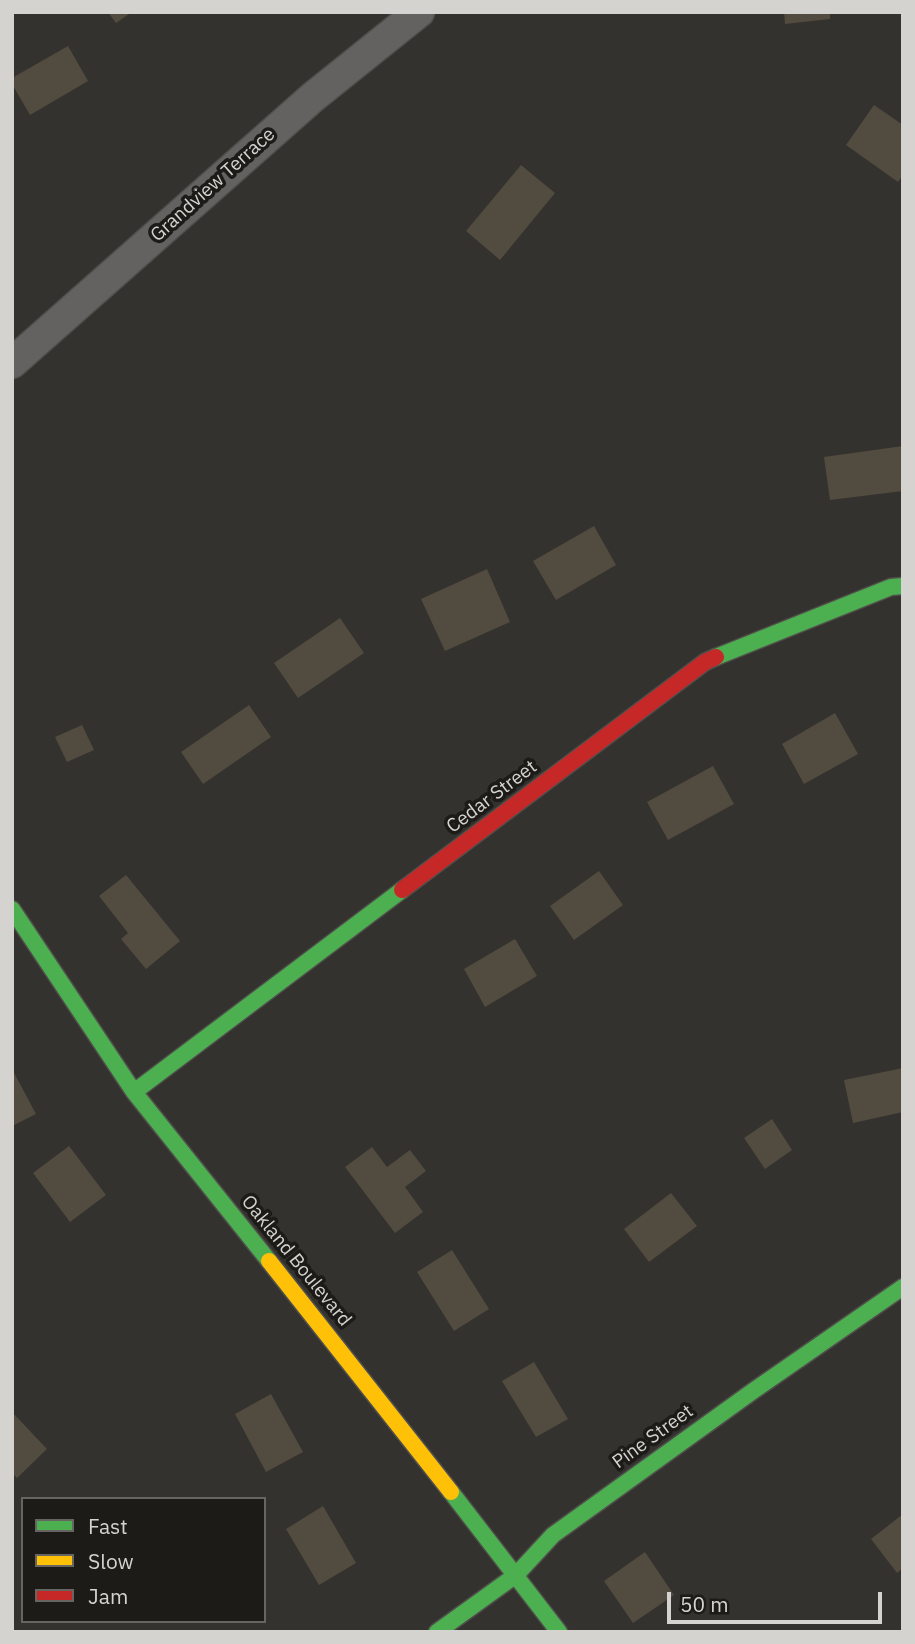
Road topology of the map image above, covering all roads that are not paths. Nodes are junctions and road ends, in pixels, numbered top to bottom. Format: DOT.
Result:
graph roads {
  1 [pos="419,12"];
  2 [pos="12,363"];
  3 [pos="903,586"];
  4 [pos="12,909"];
  5 [pos="134,1092"];
  6 [pos="903,1287"];
  7 [pos="516,1575"];
  8 [pos="437,1632"];
  9 [pos="559,1632"];
  1 -- 2 [label="street, Grandview Terrace"];
  3 -- 5 [label="street, Cedar Street"];
  4 -- 5 [label="street, Oakland Boulevard"];
  5 -- 7 [label="street, Oakland Boulevard"];
  6 -- 7 [label="street, Pine Street"];
  7 -- 8 [label="street, Pine Street"];
  7 -- 9 [label="street, Oakland Boulevard"];
}
